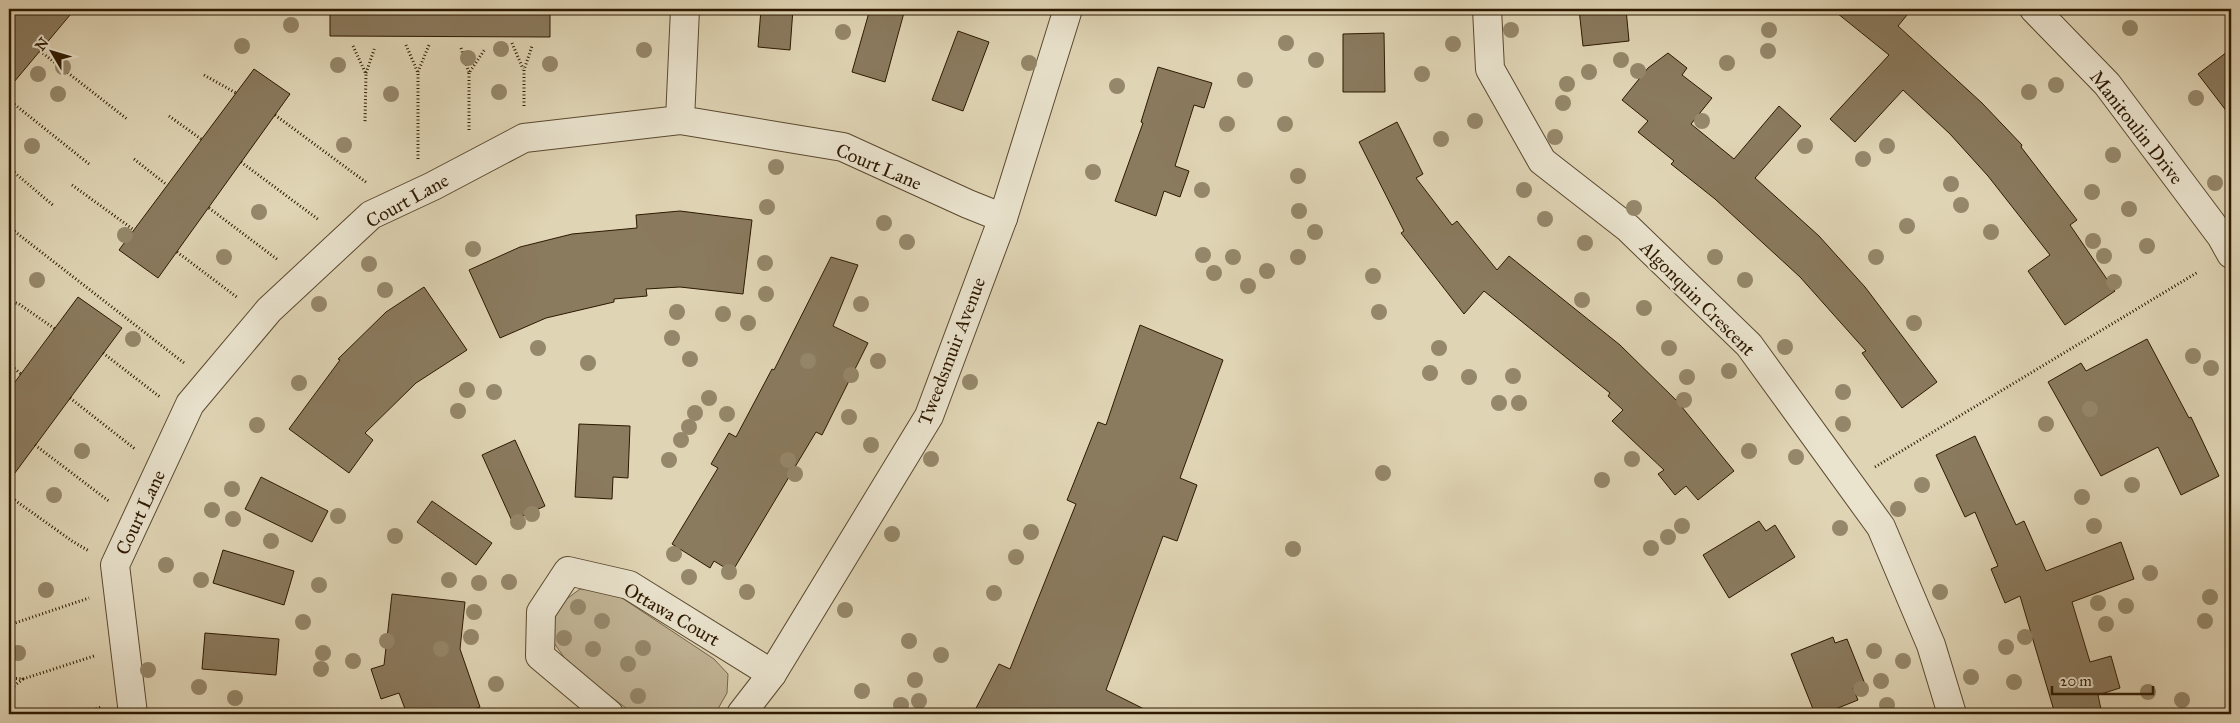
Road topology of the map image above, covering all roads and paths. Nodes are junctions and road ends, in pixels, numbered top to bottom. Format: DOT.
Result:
graph roads {
  1 [pos="685,9"];
  2 [pos="1068,9"];
  3 [pos="1487,9"];
  4 [pos="2034,9"];
  5 [pos="512,44"];
  6 [pos="406,45"];
  7 [pos="428,45"];
  8 [pos="352,46"];
  9 [pos="532,46"];
  10 [pos="375,47"];
  11 [pos="461,48"];
  12 [pos="485,49"];
  13 [pos="40,51"];
  14 [pos="524,70"];
  15 [pos="418,72"];
  16 [pos="469,73"];
  17 [pos="366,74"];
  18 [pos="204,75"];
  19 [pos="236,93"];
  20 [pos="9,100"];
  21 [pos="275,115"];
  22 [pos="169,116"];
  23 [pos="127,119"];
  24 [pos="680,120"];
  25 [pos="365,122"];
  26 [pos="524,138"];
  27 [pos="201,139"];
  28 [pos="134,159"];
  29 [pos="418,161"];
  30 [pos="241,162"];
  31 [pos="90,164"];
  32 [pos="469,166"];
  33 [pos="9,168"];
  34 [pos="72,185"];
  35 [pos="167,185"];
  36 [pos="393,205"];
  37 [pos="54,206"];
  38 [pos="209,208"];
  39 [pos="1003,218"];
  40 [pos="9,227"];
  41 [pos="134,230"];
  42 [pos="344,240"];
  43 [pos="177,252"];
  44 [pos="2231,254"];
  45 [pos="2198,272"];
  46 [pos="303,279"];
  47 [pos="9,301"];
  48 [pos="263,318"];
  49 [pos="54,329"];
  50 [pos="103,353"];
  51 [pos="9,364"];
  52 [pos="21,374"];
  53 [pos="209,382"];
  54 [pos="70,398"];
  55 [pos="185,415"];
  56 [pos="35,445"];
  57 [pos="160,468"];
  58 [pos="1848,481"];
  59 [pos="9,496"];
  60 [pos="136,519"];
  61 [pos="116,577"];
  62 [pos="9,625"];
  63 [pos="125,645"];
  64 [pos="772,674"];
  65 [pos="9,678"];
  66 [pos="23,679"];
  67 [pos="9,690"];
  68 [pos="133,714"];
  69 [pos="609,714"];
  70 [pos="741,714"];
  71 [pos="1952,714"];
  1 -- 24 [label="street"];
  2 -- 39 [label="street, Tweedsmuir Avenue"];
  3 -- 58 [label="street, Algonquin Crescent"];
  4 -- 44 [label="street, Manitoulin Drive"];
  5 -- 14 [label="path"];
  6 -- 15 [label="path"];
  7 -- 15 [label="path"];
  8 -- 17 [label="path"];
  9 -- 14 [label="path"];
  10 -- 17 [label="path"];
  11 -- 16 [label="path"];
  12 -- 16 [label="path"];
  13 -- 23 [label="path"];
  14 -- 26 [label="path"];
  15 -- 29 [label="path"];
  16 -- 32 [label="path"];
  17 -- 25 [label="path"];
  18 -- 19 [label="path"];
  20 -- 31 [label="path"];
  21 -- 36 [label="path"];
  22 -- 27 [label="path"];
  24 -- 26 [label="street, Court Lane"];
  24 -- 39 [label="street, Court Lane"];
  26 -- 32 [label="street, Court Lane"];
  28 -- 35 [label="path"];
  30 -- 42 [label="path"];
  32 -- 36 [label="street, Court Lane"];
  33 -- 37 [label="path"];
  34 -- 41 [label="path"];
  36 -- 42 [label="street, Court Lane"];
  38 -- 46 [label="path"];
  39 -- 64 [label="street, Tweedsmuir Avenue"];
  40 -- 53 [label="path"];
  42 -- 46 [label="street, Court Lane"];
  43 -- 48 [label="path"];
  45 -- 58 [label="path"];
  46 -- 48 [label="street, Court Lane"];
  47 -- 49 [label="path"];
  48 -- 53 [label="street, Court Lane"];
  50 -- 55 [label="path"];
  51 -- 52 [label="path"];
  53 -- 55 [label="street, Court Lane"];
  54 -- 57 [label="path"];
  55 -- 57 [label="street, Court Lane"];
  56 -- 60 [label="path"];
  57 -- 60 [label="street, Court Lane"];
  58 -- 71 [label="street, Algonquin Crescent"];
  59 -- 61 [label="path"];
  60 -- 61 [label="street, Court Lane"];
  61 -- 62 [label="path"];
  61 -- 63 [label="street"];
  63 -- 66 [label="path"];
  63 -- 68 [label="street"];
  64 -- 69 [label="street, Ottawa Court"];
  64 -- 70 [label="street, Tweedsmuir Avenue"];
  65 -- 66 [label="path"];
  66 -- 67 [label="path"];
}
